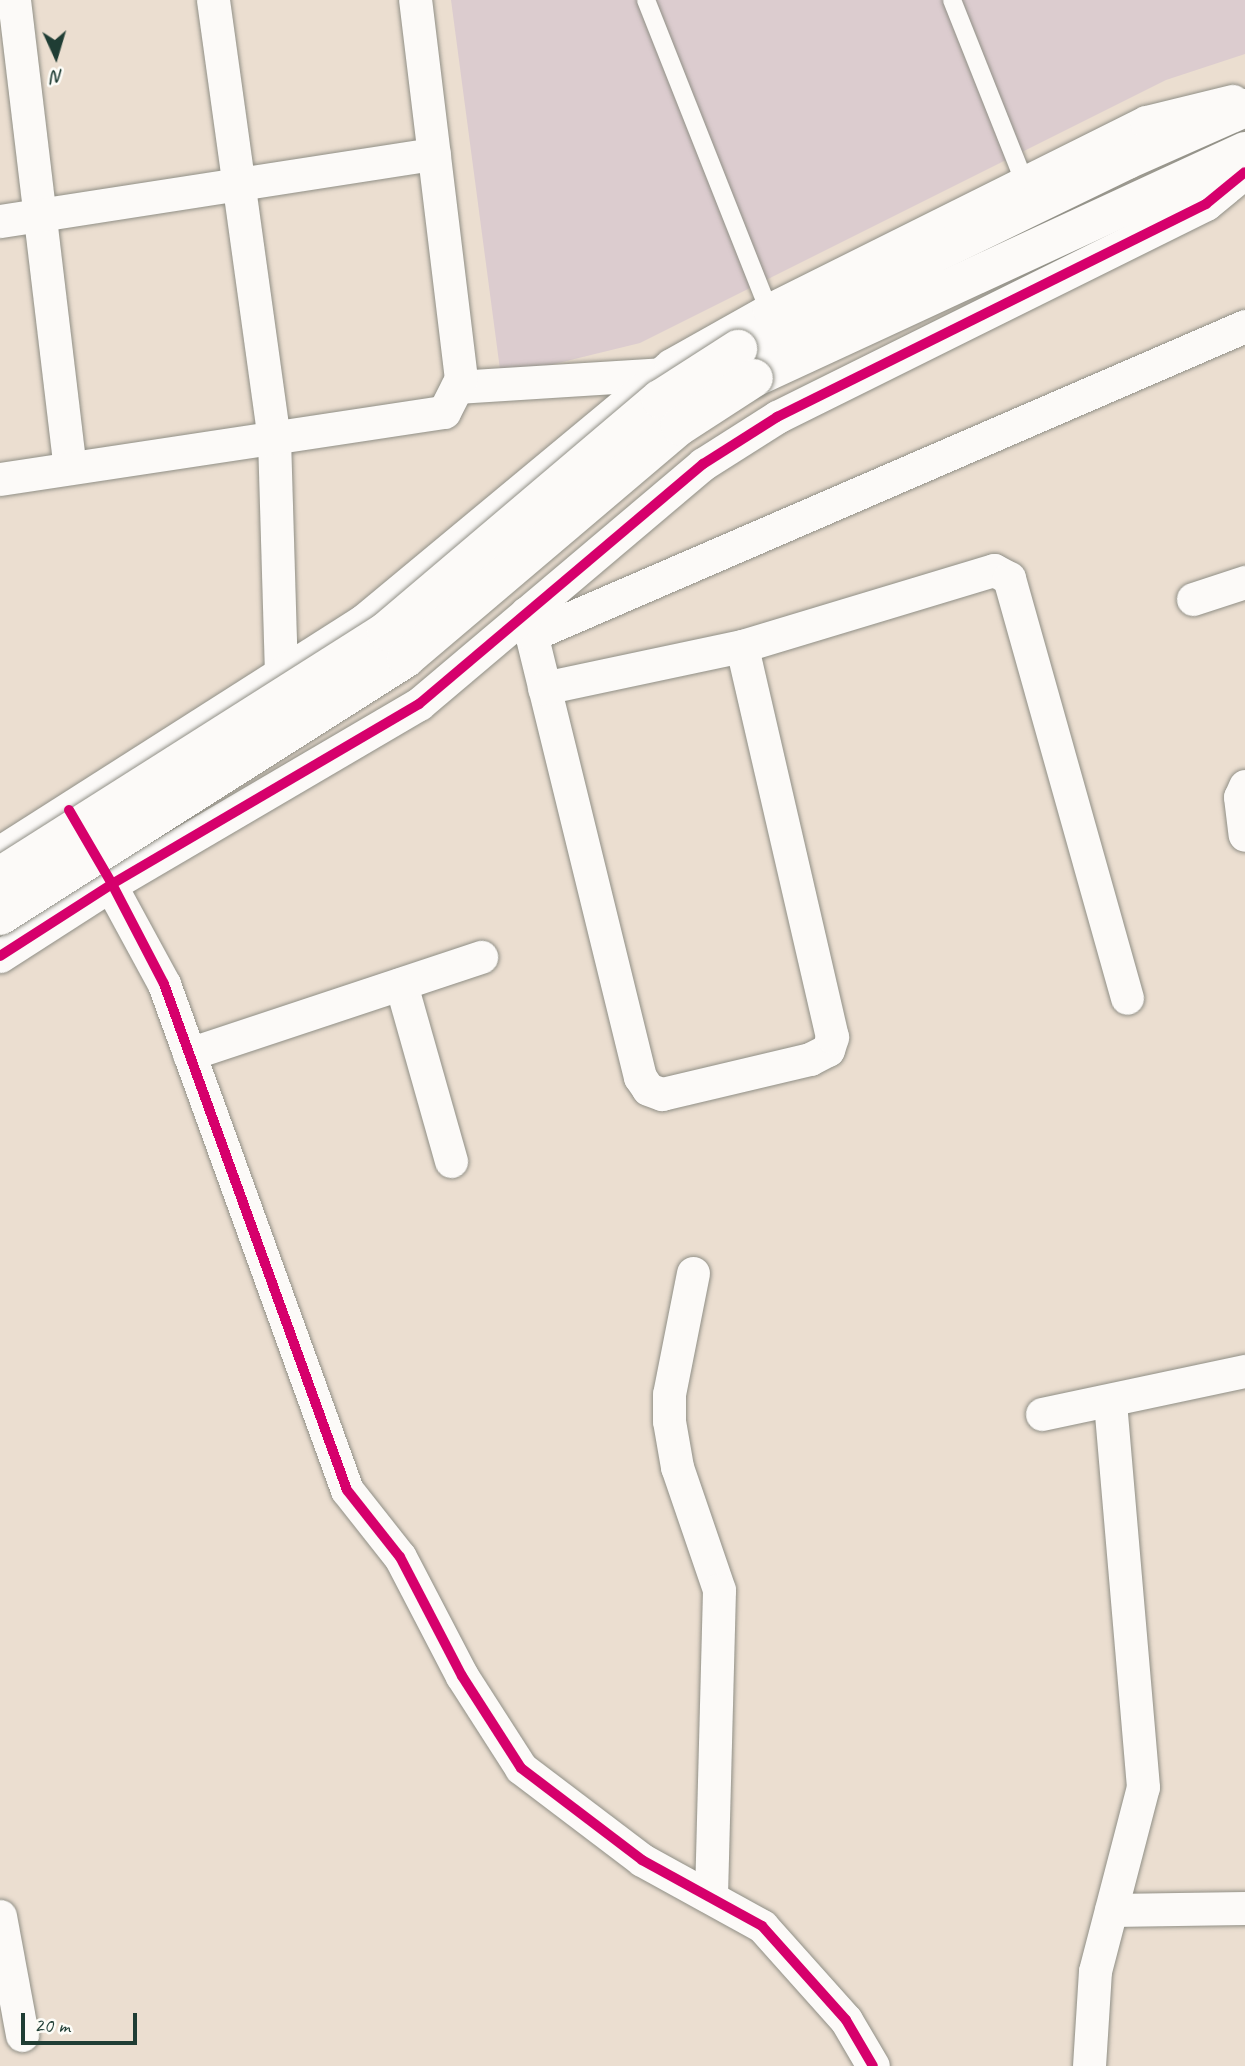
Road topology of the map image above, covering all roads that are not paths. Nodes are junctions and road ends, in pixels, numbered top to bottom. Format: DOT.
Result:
graph roads {
  1 [pos="14,0"];
  2 [pos="213,0"];
  3 [pos="415,0"];
  4 [pos="646,0"];
  5 [pos="952,0"];
  6 [pos="1245,98"];
  7 [pos="1245,108"];
  8 [pos="1245,151"];
  9 [pos="434,154"];
  10 [pos="1245,172"];
  11 [pos="1025,183"];
  12 [pos="239,184"];
  13 [pos="40,215"];
  14 [pos="0,221"];
  15 [pos="769,310"];
  16 [pos="1245,326"];
  17 [pos="746,364"];
  18 [pos="661,374"];
  19 [pos="457,387"];
  20 [pos="274,438"];
  21 [pos="70,468"];
  22 [pos="0,479"];
  23 [pos="1245,582"];
  24 [pos="1193,598"];
  25 [pos="528,624"];
  26 [pos="742,646"];
  27 [pos="281,674"];
  28 [pos="544,688"];
  29 [pos="1245,786"];
  30 [pos="69,810"];
  31 [pos="1245,835"];
  32 [pos="0,852"];
  33 [pos="0,876"];
  34 [pos="112,884"];
  35 [pos="0,916"];
  36 [pos="0,956"];
  37 [pos="481,957"];
  38 [pos="401,984"];
  39 [pos="1127,998"];
  40 [pos="189,1054"];
  41 [pos="451,1161"];
  42 [pos="692,1273"];
  43 [pos="1245,1371"];
  44 [pos="1110,1402"];
  45 [pos="1042,1414"];
  46 [pos="711,1898"];
  47 [pos="1245,1908"];
  48 [pos="1111,1910"];
  49 [pos="0,1916"];
  50 [pos="22,2035"];
  51 [pos="873,2066"];
  52 [pos="1089,2066"];
  1 -- 13 [label="street"];
  2 -- 12 [label="street"];
  3 -- 9 [label="street"];
  4 -- 15 [label="lane"];
  5 -- 11 [label="lane"];
  6 -- 11 [label="street"];
  7 -- 17 [label="street"];
  8 -- 17 [label="street"];
  9 -- 12 [label="street"];
  9 -- 19 [label="street"];
  10 -- 25 [label="street"];
  11 -- 15 [label="street"];
  12 -- 13 [label="street"];
  12 -- 20 [label="street"];
  13 -- 14 [label="street"];
  13 -- 21 [label="street"];
  15 -- 18 [label="street"];
  16 -- 25 [label="street"];
  17 -- 33 [label="street, bridge"];
  17 -- 35 [label="street, bridge"];
  18 -- 19 [label="street"];
  18 -- 27 [label="street"];
  19 -- 20 [label="street"];
  20 -- 21 [label="street"];
  20 -- 27 [label="street"];
  21 -- 22 [label="street"];
  23 -- 24 [label="street"];
  25 -- 28 [label="street"];
  25 -- 34 [label="street"];
  26 -- 28 [label="street"];
  26 -- 28 [label="street"];
  26 -- 39 [label="street"];
  27 -- 30 [label="street"];
  29 -- 31 [label="street"];
  30 -- 32 [label="street"];
  30 -- 34 [label="street"];
  34 -- 36 [label="street"];
  34 -- 40 [label="street"];
  37 -- 38 [label="street"];
  38 -- 40 [label="street"];
  38 -- 41 [label="street"];
  40 -- 46 [label="street"];
  42 -- 46 [label="street"];
  43 -- 44 [label="street"];
  44 -- 45 [label="street"];
  44 -- 48 [label="street"];
  46 -- 51 [label="street"];
  47 -- 48 [label="street"];
  48 -- 52 [label="street"];
  49 -- 50 [label="street"];
}
